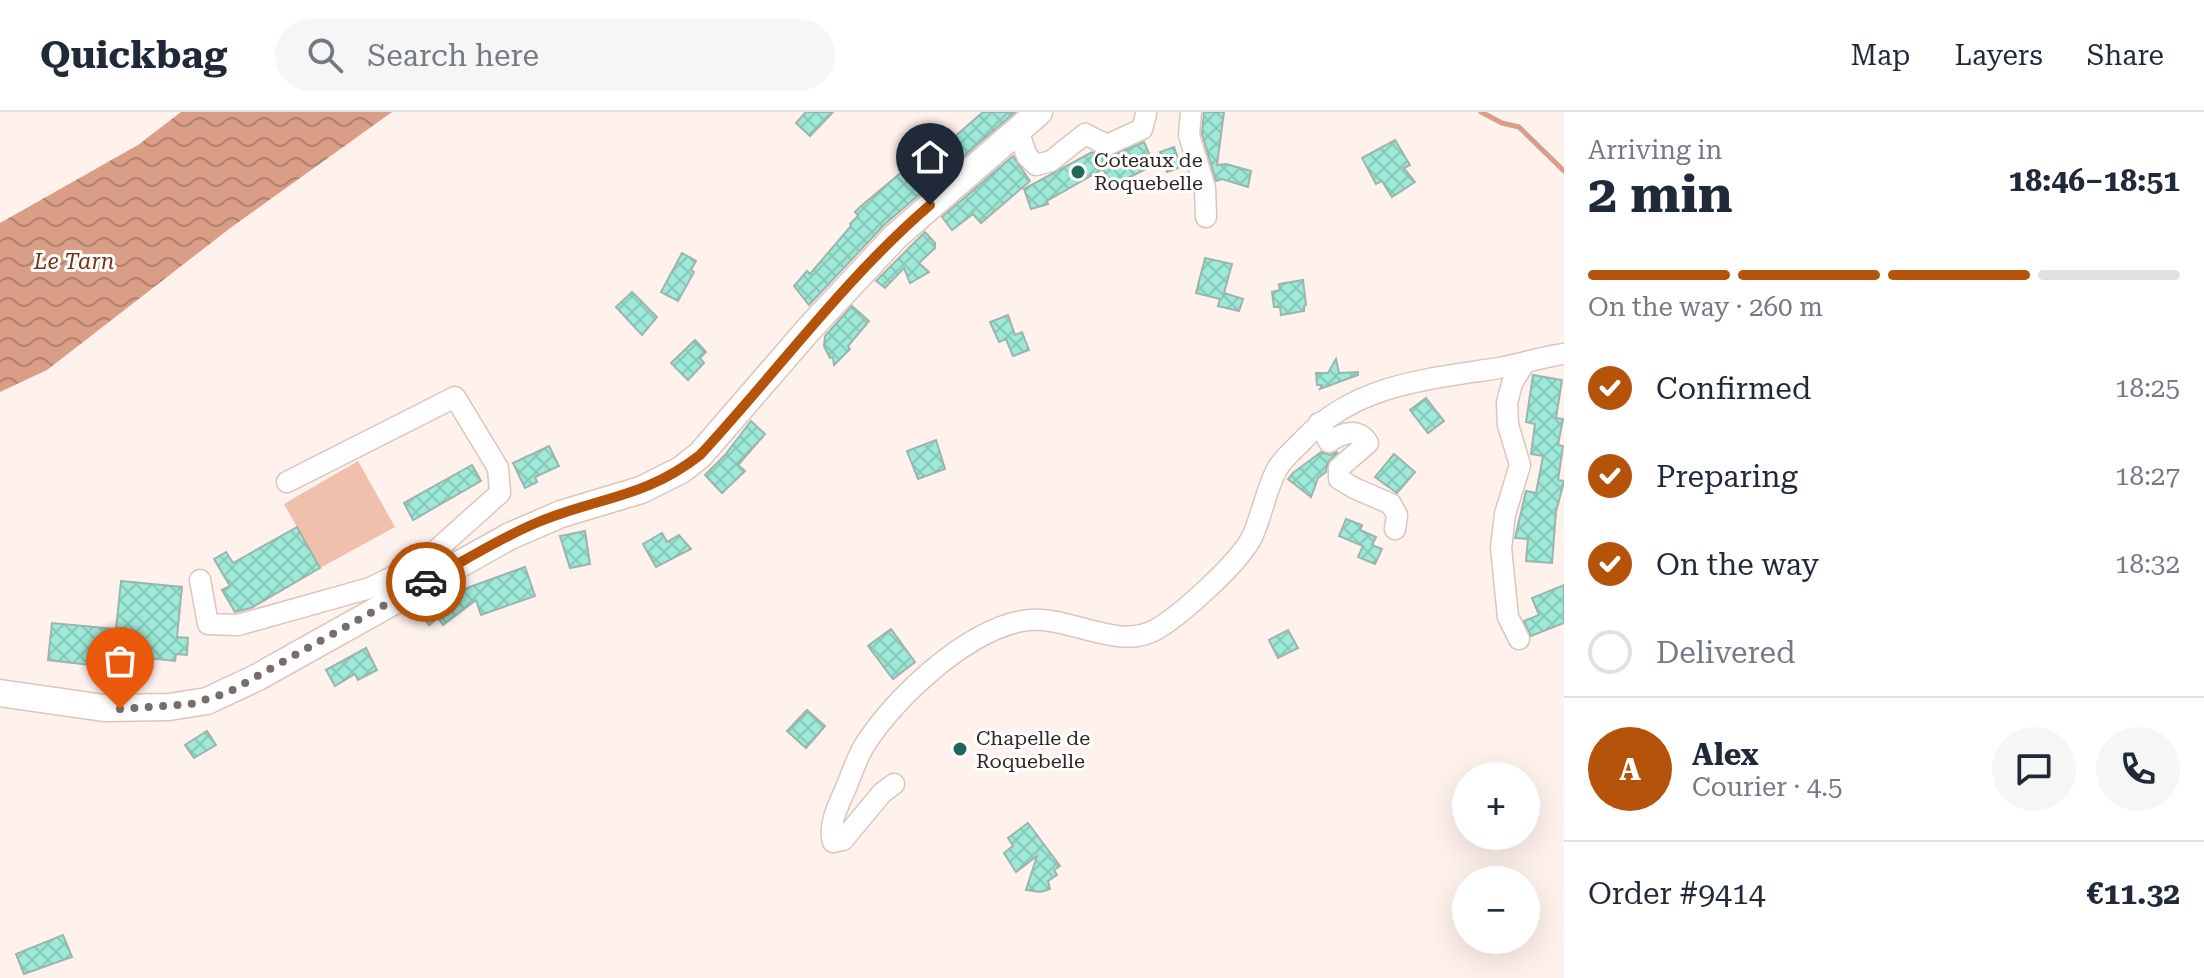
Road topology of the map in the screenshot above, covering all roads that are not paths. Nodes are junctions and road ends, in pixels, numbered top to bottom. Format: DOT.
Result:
graph roads {
  1 [pos="1039,112"];
  2 [pos="1191,112"];
  3 [pos="1146,114"];
  4 [pos="1018,131"];
  5 [pos="1206,217"];
  6 [pos="1564,354"];
  7 [pos="1524,364"];
  8 [pos="1312,430"];
  9 [pos="287,482"];
  10 [pos="1395,529"];
  11 [pos="200,580"];
  12 [pos="375,598"];
  13 [pos="1519,639"];
  14 [pos="0,693"];
  15 [pos="894,784"];
  1 -- 4 [label="main road"];
  2 -- 5 [label="street"];
  3 -- 4 [label="street"];
  4 -- 12 [label="main road"];
  6 -- 7 [label="street"];
  7 -- 8 [label="street"];
  7 -- 13 [label="street"];
  8 -- 10 [label="street"];
  8 -- 15 [label="street"];
  9 -- 12 [label="street"];
  11 -- 12 [label="street"];
  12 -- 14 [label="main road"];
}
